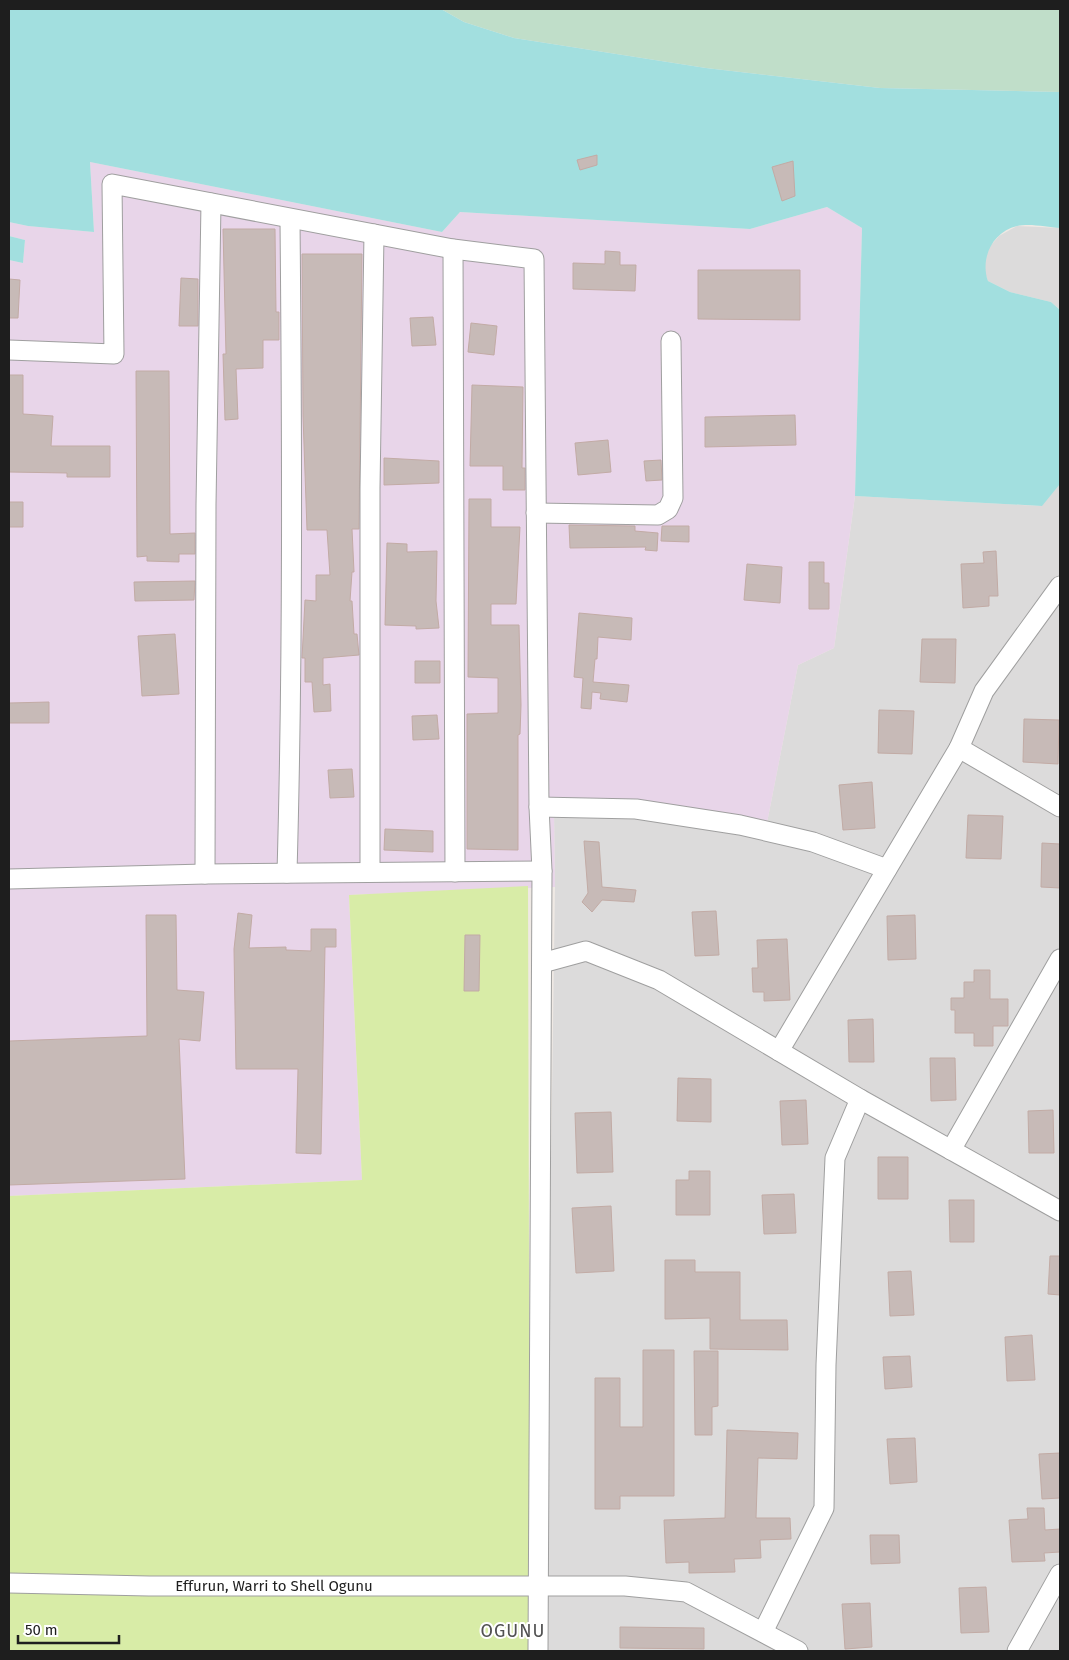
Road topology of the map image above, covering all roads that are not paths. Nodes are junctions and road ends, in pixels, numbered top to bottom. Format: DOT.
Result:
graph roads {
  1 [pos="211,203"];
  2 [pos="290,219"];
  3 [pos="374,234"];
  4 [pos="453,249"];
  5 [pos="671,341"];
  6 [pos="9,350"];
  7 [pos="536,513"];
  8 [pos="1059,590"];
  9 [pos="959,748"];
  10 [pos="539,807"];
  11 [pos="1060,807"];
  12 [pos="887,869"];
  13 [pos="542,871"];
  14 [pos="370,872"];
  15 [pos="456,872"];
  16 [pos="287,873"];
  17 [pos="205,874"];
  18 [pos="9,879"];
  19 [pos="1060,959"];
  20 [pos="542,962"];
  21 [pos="778,1051"];
  22 [pos="860,1099"];
  23 [pos="951,1150"];
  24 [pos="1060,1210"];
  25 [pos="1060,1574"];
  26 [pos="9,1583"];
  27 [pos="538,1585"];
  28 [pos="763,1632"];
  29 [pos="538,1651"];
  30 [pos="798,1651"];
  31 [pos="1017,1651"];
  1 -- 2 [label="street"];
  1 -- 6 [label="street"];
  1 -- 17 [label="street"];
  2 -- 3 [label="street"];
  2 -- 16 [label="street"];
  3 -- 4 [label="street"];
  3 -- 14 [label="street"];
  4 -- 7 [label="street"];
  4 -- 15 [label="street"];
  5 -- 7 [label="street"];
  7 -- 10 [label="street"];
  8 -- 9 [label="street"];
  9 -- 11 [label="street"];
  9 -- 12 [label="street"];
  10 -- 12 [label="street"];
  10 -- 13 [label="street"];
  12 -- 21 [label="street"];
  13 -- 15 [label="street"];
  13 -- 20 [label="street"];
  14 -- 15 [label="street"];
  14 -- 16 [label="street"];
  16 -- 17 [label="street"];
  17 -- 18 [label="street"];
  19 -- 23 [label="street"];
  20 -- 21 [label="street"];
  20 -- 27 [label="street"];
  21 -- 22 [label="street"];
  22 -- 23 [label="street"];
  22 -- 28 [label="street"];
  23 -- 24 [label="street"];
  25 -- 31 [label="street"];
  26 -- 27 [label="street, Effurun, Warri to Shell Ogunu"];
  27 -- 28 [label="street, Effurun, Warri to Shell Ogunu"];
  27 -- 29 [label="street"];
  28 -- 30 [label="street, Effurun, Warri to Shell Ogunu"];
}
